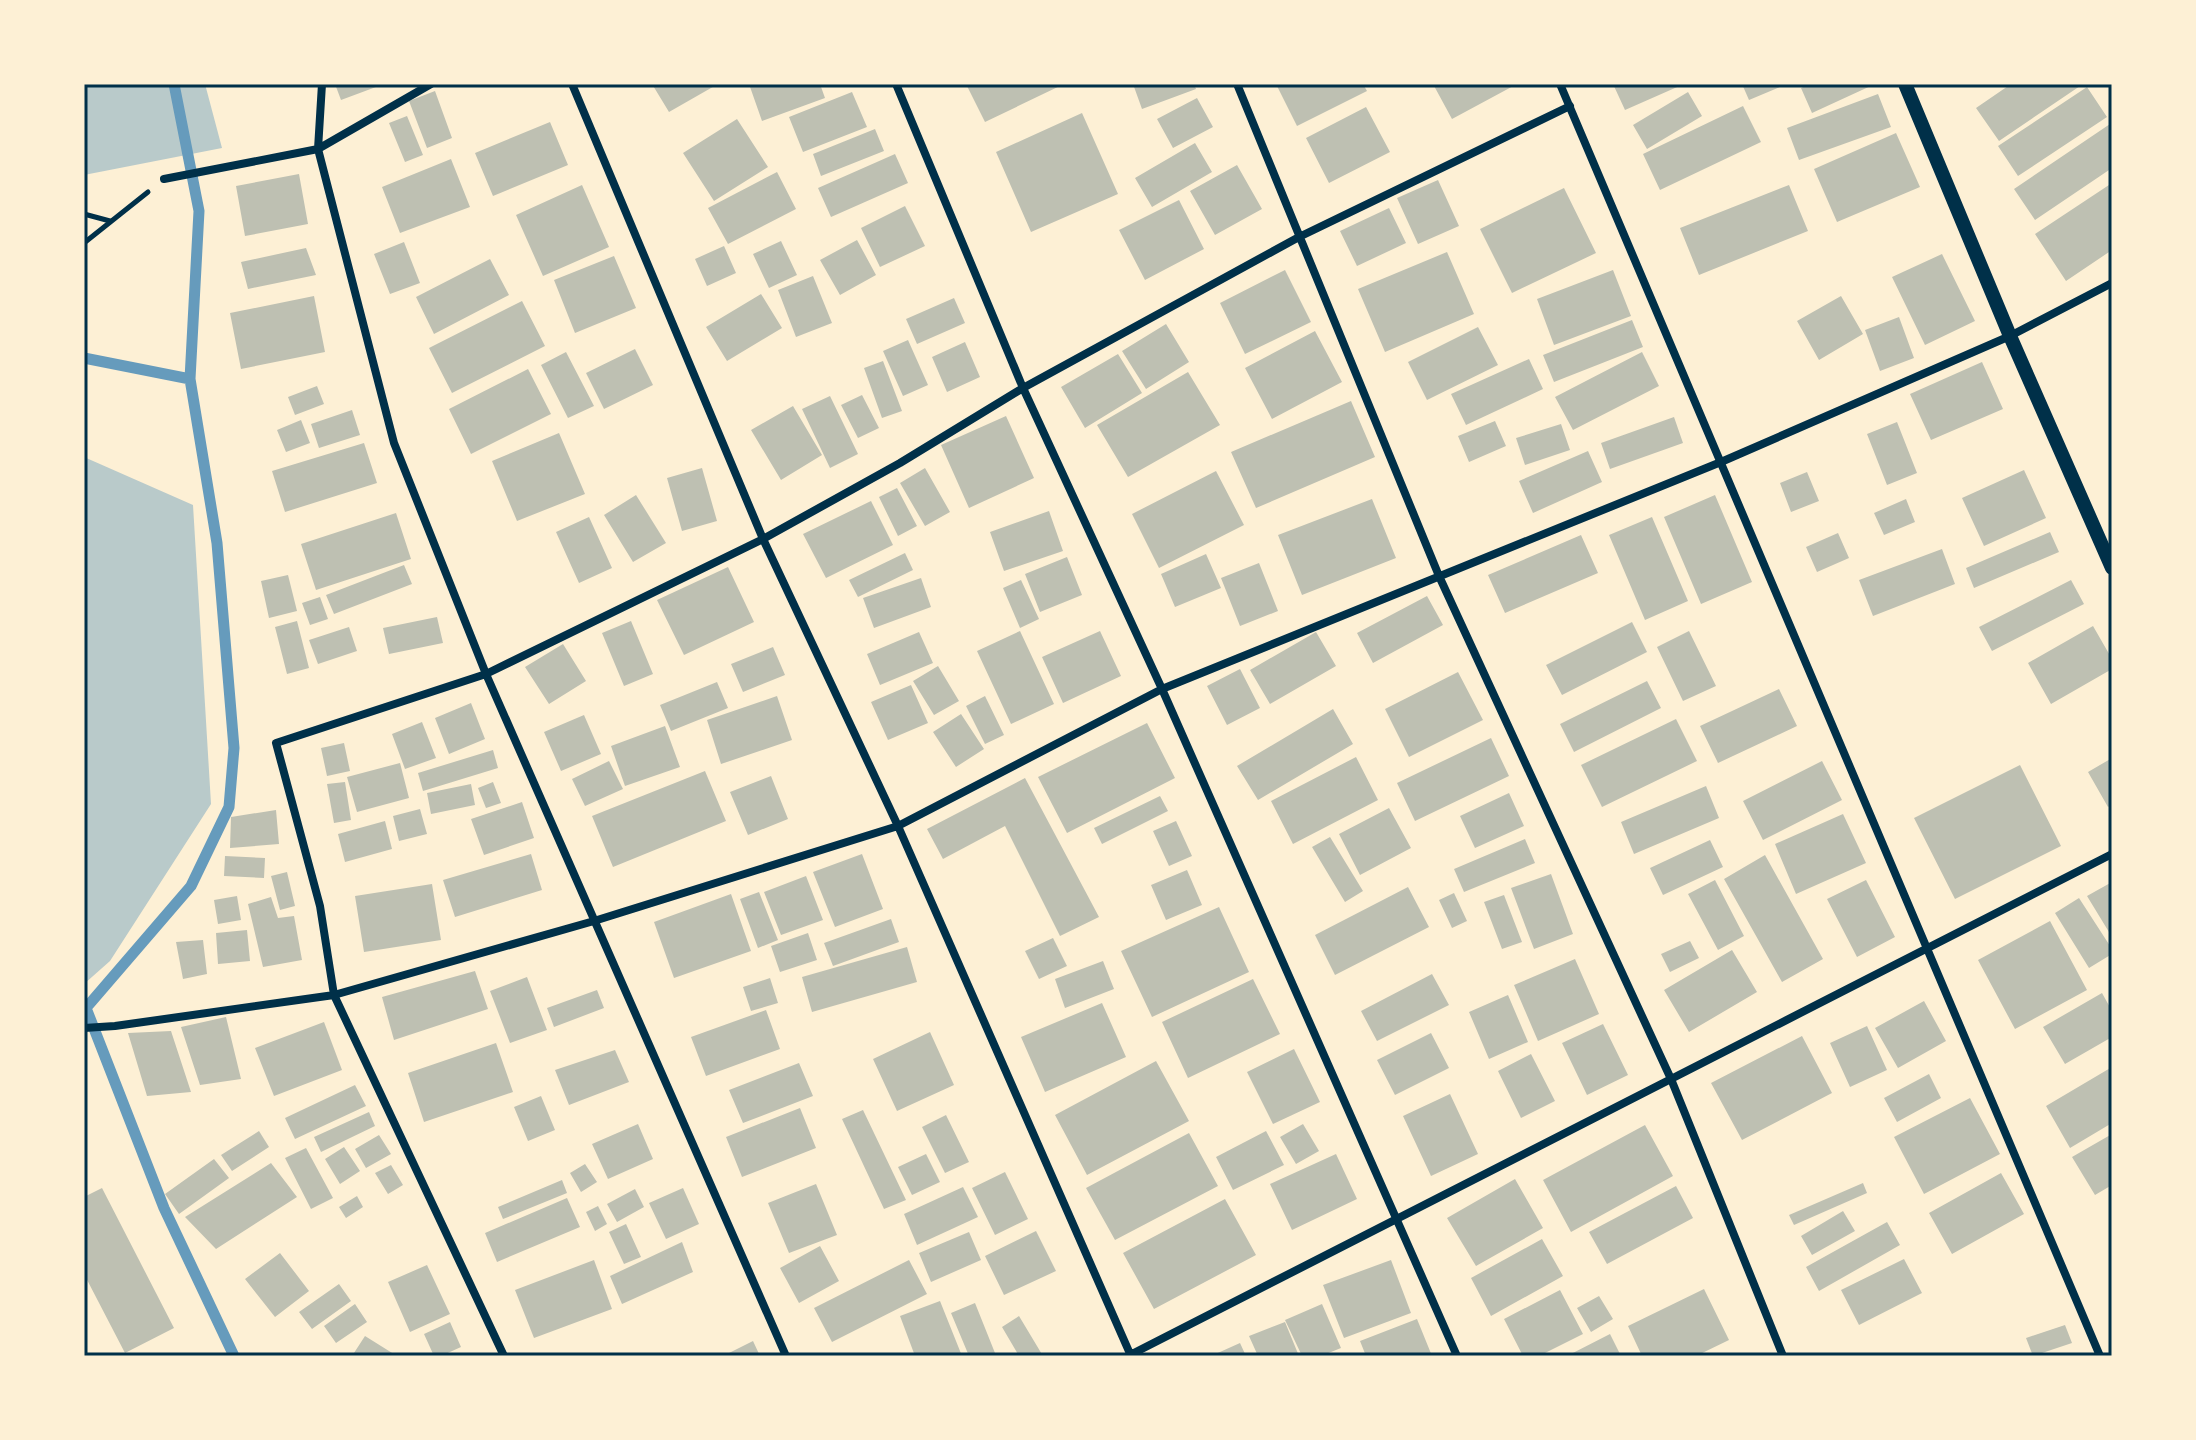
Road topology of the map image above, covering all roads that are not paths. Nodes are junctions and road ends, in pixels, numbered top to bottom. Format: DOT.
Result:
graph roads {
  1 [pos="322,84"];
  2 [pos="431,84"];
  3 [pos="572,84"];
  4 [pos="896,84"];
  5 [pos="1237,84"];
  6 [pos="1560,84"];
  7 [pos="1905,84"];
  8 [pos="1570,106"];
  9 [pos="318,149"];
  10 [pos="164,179"];
  11 [pos="1299,237"];
  12 [pos="2112,283"];
  13 [pos="2010,336"];
  14 [pos="1023,388"];
  15 [pos="1721,462"];
  16 [pos="763,539"];
  17 [pos="2112,568"];
  18 [pos="1439,576"];
  19 [pos="486,674"];
  20 [pos="1162,689"];
  21 [pos="898,826"];
  22 [pos="2112,854"];
  23 [pos="594,921"];
  24 [pos="1927,949"];
  25 [pos="334,995"];
  26 [pos="84,1028"];
  27 [pos="1671,1079"];
  28 [pos="1397,1218"];
  29 [pos="504,1356"];
  30 [pos="786,1356"];
  31 [pos="1130,1356"];
  32 [pos="1457,1356"];
  33 [pos="1783,1356"];
  34 [pos="2100,1356"];
  1 -- 9 [label="street"];
  2 -- 9 [label="street"];
  3 -- 16 [label="street"];
  4 -- 14 [label="street"];
  5 -- 11 [label="street"];
  6 -- 8 [label="street"];
  7 -- 13 [label="street"];
  8 -- 11 [label="street"];
  8 -- 15 [label="street"];
  9 -- 10 [label="street"];
  9 -- 19 [label="street"];
  11 -- 14 [label="street"];
  11 -- 18 [label="street"];
  12 -- 13 [label="street"];
  13 -- 15 [label="street"];
  13 -- 17 [label="street"];
  14 -- 16 [label="street"];
  14 -- 20 [label="street"];
  15 -- 18 [label="street"];
  15 -- 24 [label="street"];
  16 -- 19 [label="street"];
  16 -- 21 [label="street"];
  18 -- 20 [label="street"];
  18 -- 27 [label="street"];
  19 -- 23 [label="street"];
  19 -- 25 [label="street"];
  20 -- 21 [label="street"];
  20 -- 28 [label="street"];
  21 -- 23 [label="street"];
  21 -- 31 [label="street"];
  22 -- 24 [label="street"];
  23 -- 25 [label="street"];
  23 -- 30 [label="street"];
  24 -- 27 [label="street"];
  24 -- 34 [label="street"];
  25 -- 26 [label="street"];
  25 -- 29 [label="street"];
  27 -- 28 [label="street"];
  27 -- 33 [label="street"];
  28 -- 31 [label="street"];
  28 -- 32 [label="street"];
}
